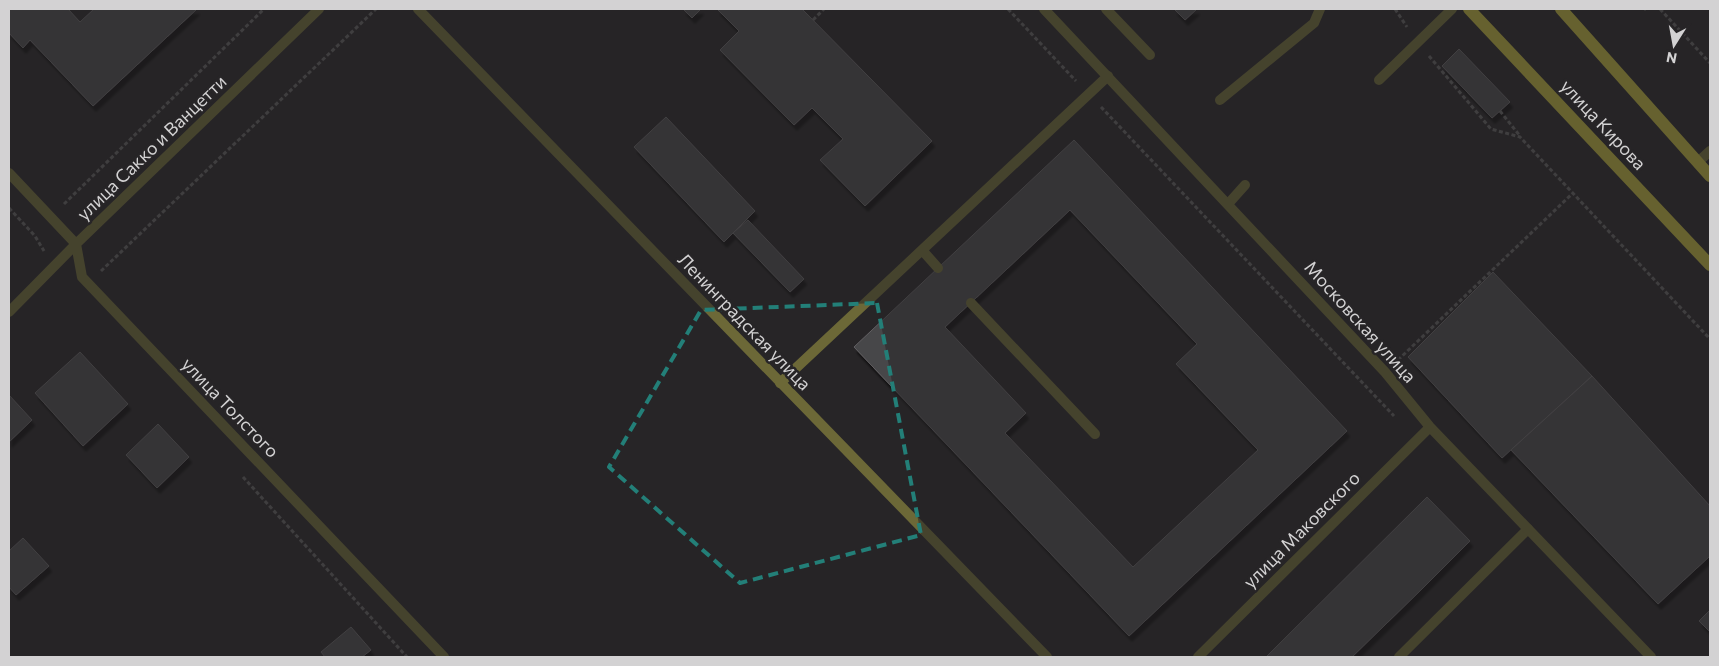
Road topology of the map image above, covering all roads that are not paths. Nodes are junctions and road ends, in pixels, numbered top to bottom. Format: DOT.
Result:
graph roads {
  1 [pos="319,9"];
  2 [pos="418,9"];
  3 [pos="1044,9"];
  4 [pos="1106,9"];
  5 [pos="1320,9"];
  6 [pos="1452,9"];
  7 [pos="1469,9"];
  8 [pos="1561,9"];
  9 [pos="1150,56"];
  10 [pos="1108,76"];
  11 [pos="1379,80"];
  12 [pos="1220,100"];
  13 [pos="1710,151"];
  14 [pos="1698,162"];
  15 [pos="9,173"];
  16 [pos="1710,176"];
  17 [pos="1245,185"];
  18 [pos="1228,204"];
  19 [pos="76,244"];
  20 [pos="922,250"];
  21 [pos="1710,264"];
  22 [pos="938,268"];
  23 [pos="971,303"];
  24 [pos="9,312"];
  25 [pos="780,382"];
  26 [pos="1430,427"];
  27 [pos="1095,434"];
  28 [pos="1528,529"];
  29 [pos="444,657"];
  30 [pos="1047,657"];
  31 [pos="1198,657"];
  32 [pos="1399,657"];
  33 [pos="1651,657"];
  1 -- 19 [label="street, улица Сакко и Ванцетти"];
  2 -- 25 [label="street, Ленинградская улица"];
  3 -- 10 [label="street, Московская улица"];
  4 -- 9 [label="street"];
  5 -- 12 [label="street"];
  6 -- 11 [label="street"];
  7 -- 21 [label="main road, улица Кирова"];
  8 -- 14 [label="main road"];
  10 -- 18 [label="street, Московская улица"];
  10 -- 20 [label="street"];
  13 -- 14 [label="street"];
  14 -- 16 [label="main road"];
  15 -- 19 [label="street"];
  17 -- 18 [label="street"];
  18 -- 26 [label="street, Московская улица"];
  19 -- 24 [label="street, улица Сакко и Ванцетти"];
  19 -- 29 [label="street, улица Толстого"];
  20 -- 22 [label="street"];
  20 -- 25 [label="street"];
  23 -- 27 [label="street"];
  25 -- 30 [label="street, Ленинградская улица"];
  26 -- 28 [label="street, Московская улица"];
  26 -- 31 [label="street, улица Маковского"];
  28 -- 32 [label="street"];
  28 -- 33 [label="street, Московская улица"];
}
